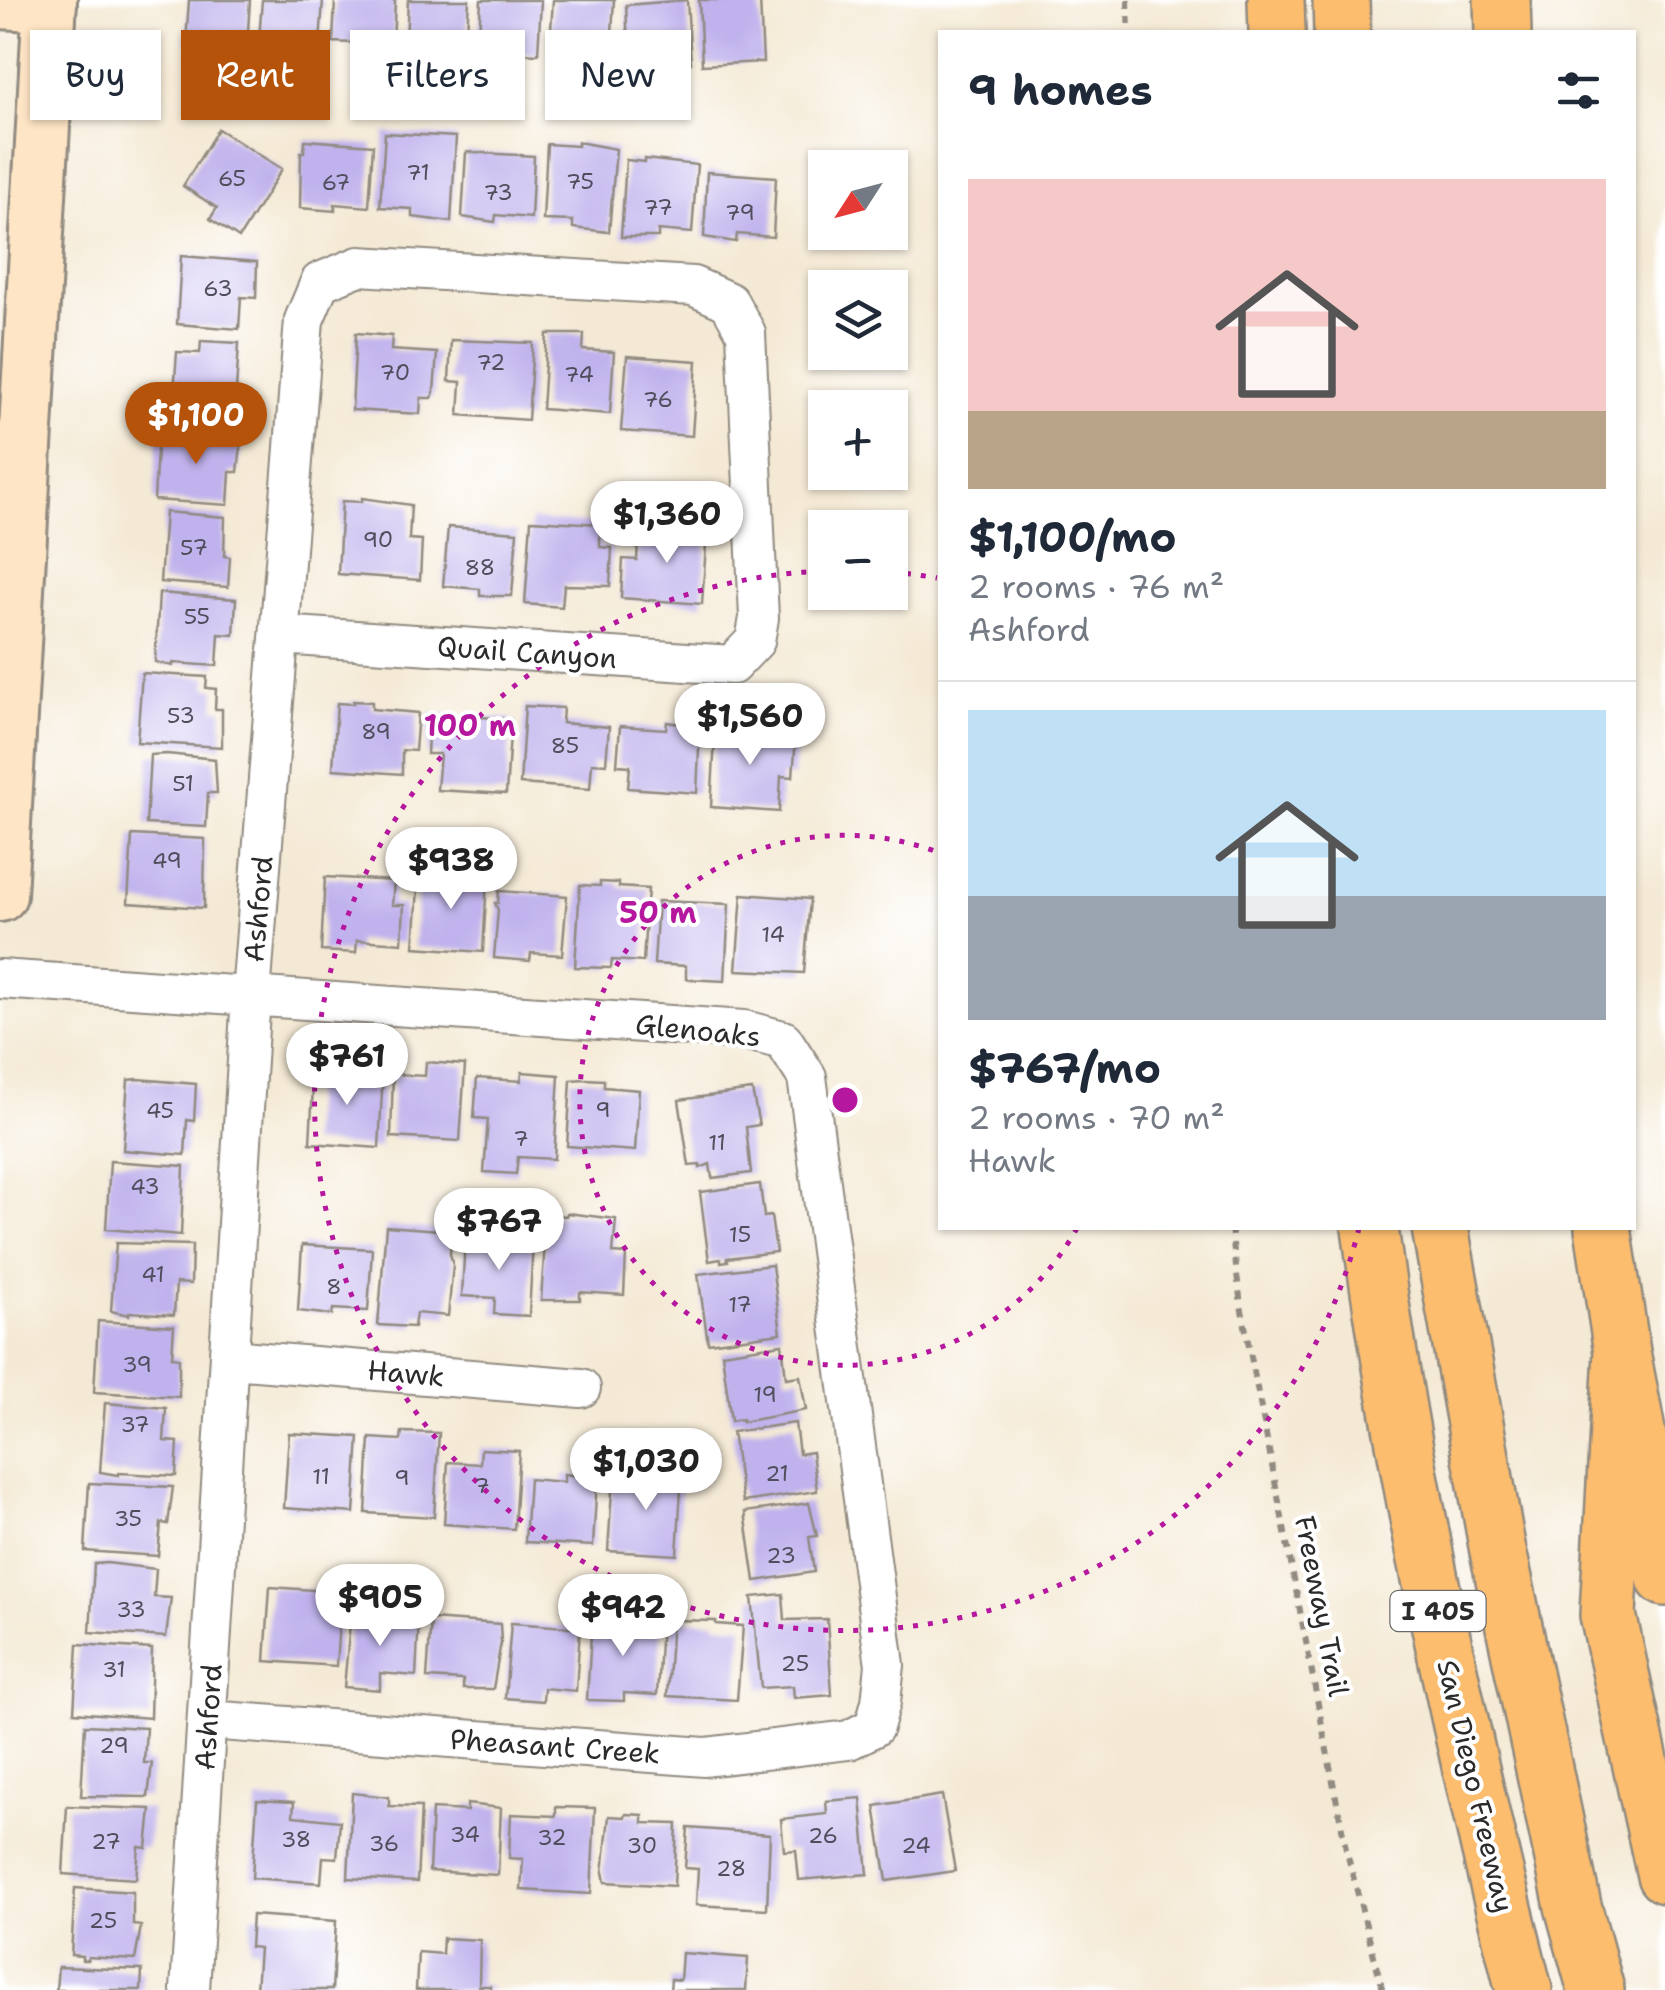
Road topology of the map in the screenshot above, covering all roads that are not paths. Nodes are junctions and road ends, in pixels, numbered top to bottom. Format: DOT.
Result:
graph roads {
  1 [pos="1276,0"];
  2 [pos="1341,0"];
  3 [pos="1502,0"];
  4 [pos="38,2"];
  5 [pos="1276,30"];
  6 [pos="1342,30"];
  7 [pos="1503,30"];
  8 [pos="746,334"];
  9 [pos="280,635"];
  10 [pos="0,895"];
  11 [pos="0,978"];
  12 [pos="251,995"];
  13 [pos="1370,1230"];
  14 [pos="1440,1230"];
  15 [pos="1603,1230"];
  16 [pos="1622,1352"];
  17 [pos="230,1359"];
  18 [pos="581,1388"];
  19 [pos="1665,1578"];
  20 [pos="881,1702"];
  21 [pos="208,1720"];
  22 [pos="1665,1875"];
  23 [pos="190,1990"];
  24 [pos="1524,1990"];
  25 [pos="1596,1990"];
  1 -- 5 [label="highway"];
  2 -- 6 [label="highway"];
  3 -- 7 [label="highway"];
  4 -- 10 [label="street"];
  8 -- 9 [label="street, Quail Canyon"];
  8 -- 9 [label="street, Ashford"];
  9 -- 12 [label="street, Ashford"];
  11 -- 12 [label="street, Glenoaks"];
  12 -- 17 [label="street, Ashford"];
  12 -- 20 [label="street, Glenoaks"];
  13 -- 24 [label="highway, San Diego Freeway / I 405"];
  14 -- 25 [label="highway"];
  15 -- 16 [label="highway"];
  16 -- 19 [label="highway"];
  16 -- 22 [label="highway"];
  17 -- 18 [label="street, Hawk"];
  17 -- 21 [label="street, Ashford"];
  20 -- 21 [label="street, Pheasant Creek"];
  21 -- 23 [label="street, Ashford"];
}
